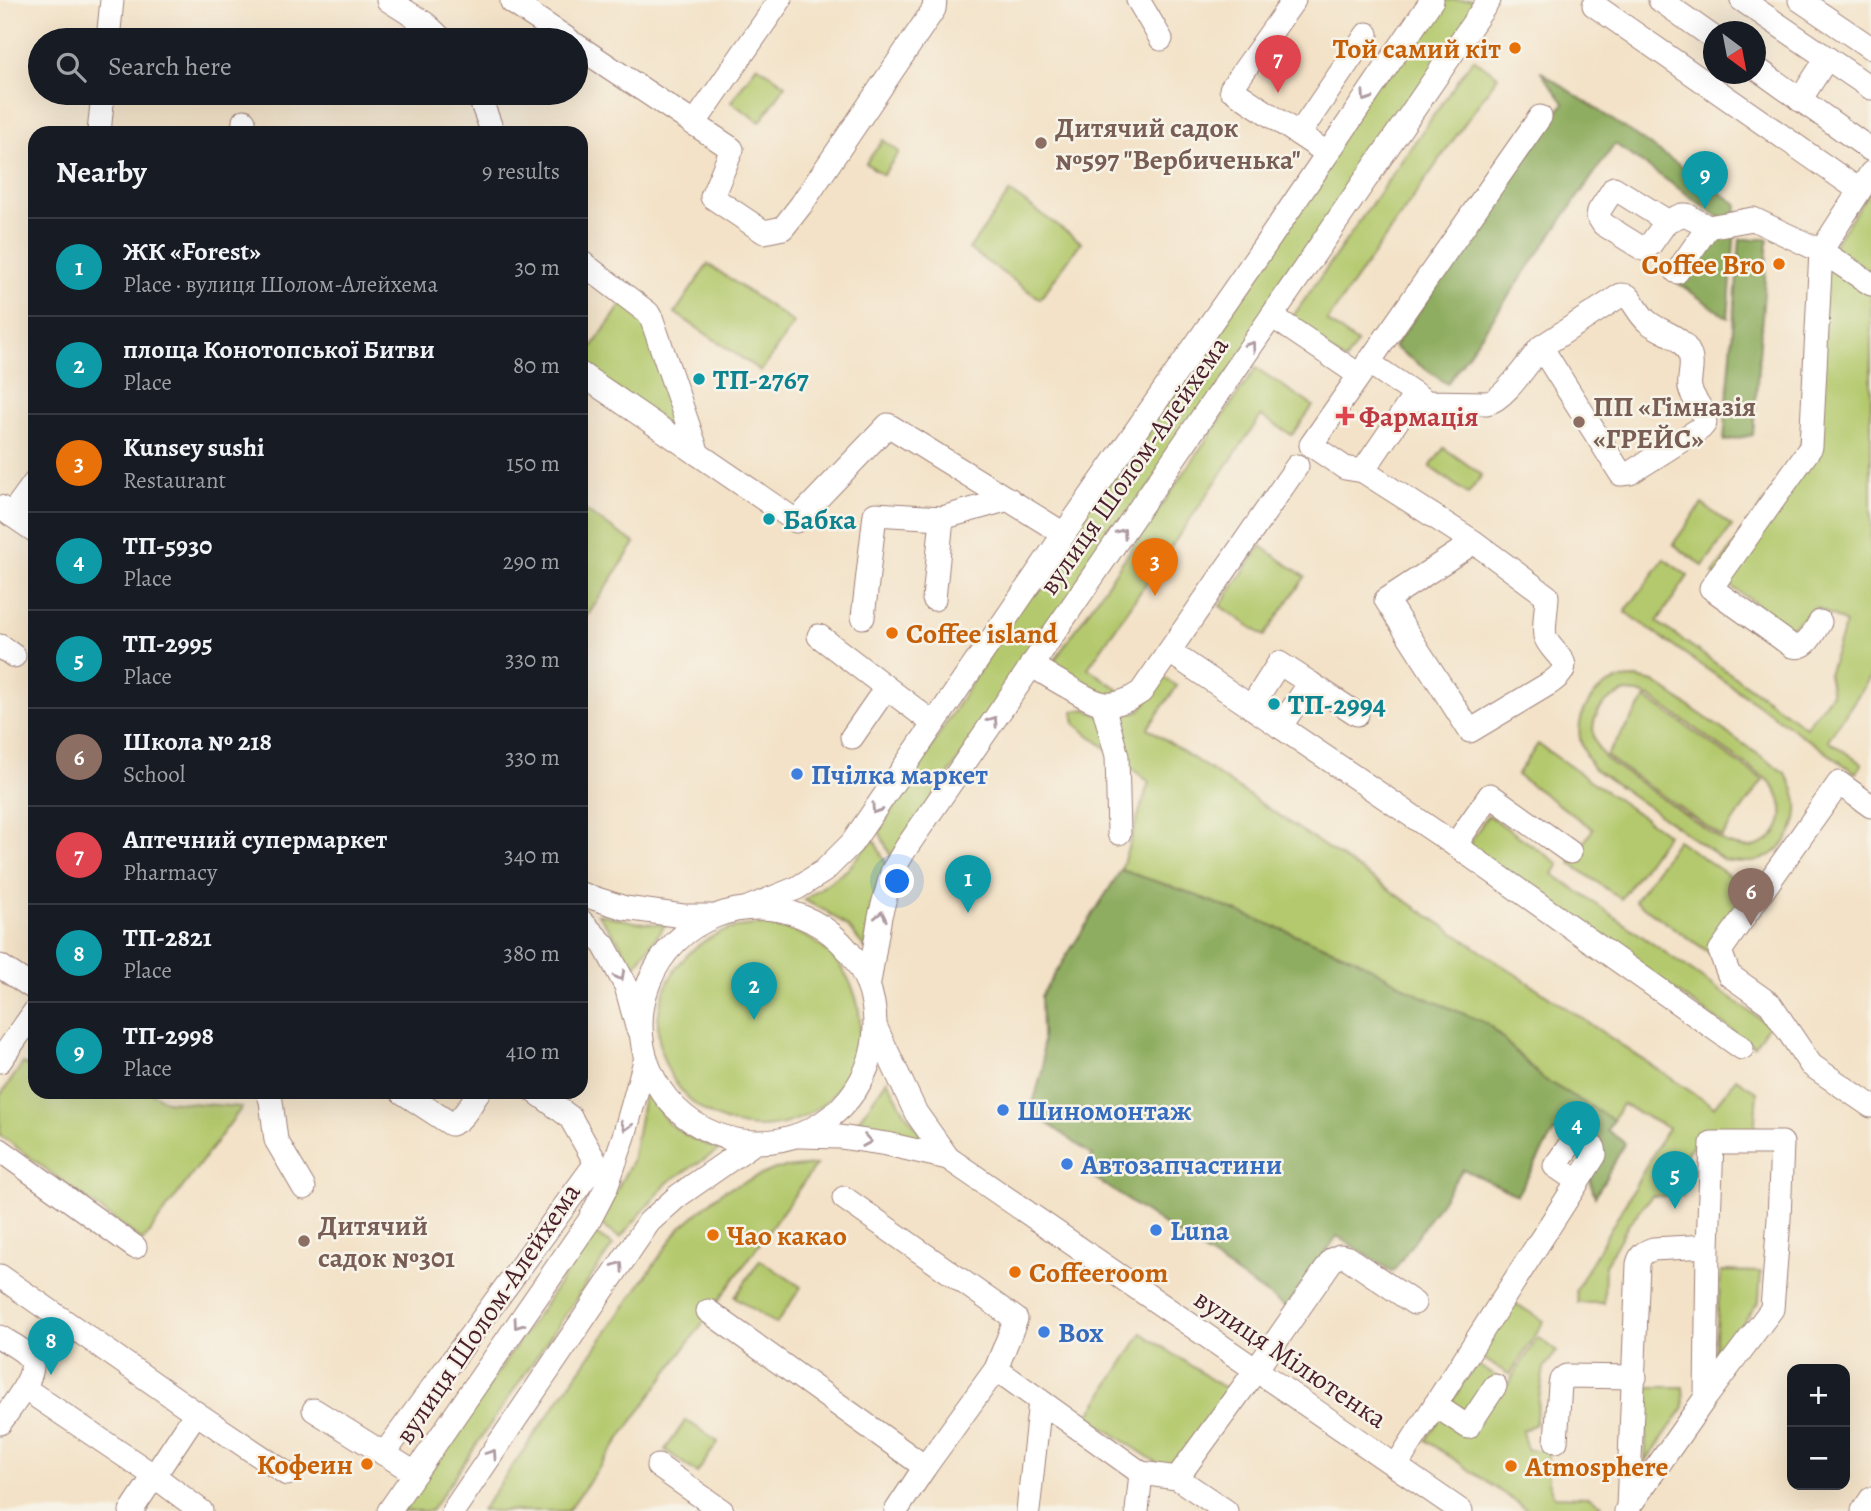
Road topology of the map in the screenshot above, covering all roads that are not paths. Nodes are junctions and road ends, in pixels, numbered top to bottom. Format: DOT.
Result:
graph roads {
  1 [pos="112,0"];
  2 [pos="388,0"];
  3 [pos="780,0"];
  4 [pos="935,0"];
  5 [pos="1138,0"];
  6 [pos="1294,0"];
  7 [pos="1432,0"];
  8 [pos="1489,0"];
  9 [pos="1660,0"];
  10 [pos="1742,0"];
  11 [pos="1800,0"];
  12 [pos="512,2"];
  13 [pos="1594,5"];
  14 [pos="109,28"];
  15 [pos="430,28"];
  16 [pos="551,28"];
  17 [pos="1703,31"];
  18 [pos="1367,34"];
  19 [pos="1160,39"];
  20 [pos="1871,48"];
  21 [pos="588,53"];
  22 [pos="1828,58"];
  23 [pos="1766,76"];
  24 [pos="1871,88"];
  25 [pos="1800,100"];
  26 [pos="102,105"];
  27 [pos="482,105"];
  28 [pos="1540,117"];
  29 [pos="694,124"];
  30 [pos="100,126"];
  31 [pos="490,126"];
  32 [pos="1299,134"];
  33 [pos="1871,150"];
  34 [pos="1327,153"];
  35 [pos="1865,181"];
  36 [pos="1667,221"];
  37 [pos="1708,227"];
  38 [pos="1821,251"];
  39 [pos="588,267"];
  40 [pos="1677,272"];
  41 [pos="1871,284"];
  42 [pos="1272,316"];
  43 [pos="1541,347"];
  44 [pos="1363,369"];
  45 [pos="588,379"];
  46 [pos="1415,395"];
  47 [pos="698,454"];
  48 [pos="1297,466"];
  49 [pos="1363,471"];
  50 [pos="28,489"];
  51 [pos="1009,499"];
  52 [pos="6,511"];
  53 [pos="942,518"];
  54 [pos="28,526"];
  55 [pos="1064,534"];
  56 [pos="1474,542"];
  57 [pos="934,599"];
  58 [pos="863,617"];
  59 [pos="1820,622"];
  60 [pos="819,636"];
  61 [pos="1170,652"];
  62 [pos="1031,665"];
  63 [pos="1310,683"];
  64 [pos="886,688"];
  65 [pos="1103,705"];
  66 [pos="1251,707"];
  67 [pos="1357,714"];
  68 [pos="933,723"];
  69 [pos="1280,727"];
  70 [pos="852,737"];
  71 [pos="1871,806"];
  72 [pos="1119,833"];
  73 [pos="1455,845"];
  74 [pos="1570,852"];
  75 [pos="588,896"];
  76 [pos="750,907"];
  77 [pos="710,916"];
  78 [pos="588,928"];
  79 [pos="0,966"];
  80 [pos="869,983"];
  81 [pos="28,984"];
  82 [pos="28,1020"];
  83 [pos="876,1028"];
  84 [pos="1742,1048"];
  85 [pos="643,1051"];
  86 [pos="0,1061"];
  87 [pos="270,1099"];
  88 [pos="425,1099"];
  89 [pos="474,1099"];
  90 [pos="546,1099"];
  91 [pos="1871,1106"];
  92 [pos="799,1136"];
  93 [pos="754,1143"];
  94 [pos="0,1150"];
  95 [pos="948,1158"];
  96 [pos="596,1163"];
  97 [pos="1577,1181"];
  98 [pos="304,1188"];
  99 [pos="606,1188"];
  100 [pos="844,1198"];
  101 [pos="135,1247"];
  102 [pos="1708,1247"];
  103 [pos="0,1276"];
  104 [pos="1414,1303"];
  105 [pos="708,1311"];
  106 [pos="0,1336"];
  107 [pos="996,1369"];
  108 [pos="1256,1370"];
  109 [pos="1635,1377"];
  110 [pos="1495,1385"];
  111 [pos="24,1388"];
  112 [pos="1706,1397"];
  113 [pos="1040,1401"];
  114 [pos="1435,1405"];
  115 [pos="314,1410"];
  116 [pos="196,1413"];
  117 [pos="0,1423"];
  118 [pos="1556,1441"];
  119 [pos="384,1454"];
  120 [pos="658,1466"];
  121 [pos="1396,1466"];
  122 [pos="925,1467"];
  123 [pos="415,1473"];
  124 [pos="1141,1473"];
  125 [pos="287,1474"];
  126 [pos="153,1475"];
  127 [pos="1177,1478"];
  128 [pos="1871,1499"];
  129 [pos="1627,1509"];
  130 [pos="131,1511"];
  131 [pos="201,1511"];
  132 [pos="389,1511"];
  133 [pos="453,1511"];
  134 [pos="722,1511"];
  135 [pos="896,1511"];
  136 [pos="1028,1511"];
  137 [pos="1137,1511"];
  138 [pos="1226,1511"];
  139 [pos="1461,1511"];
  140 [pos="1863,1511"];
  1 -- 14 [label="street"];
  2 -- 15 [label="street"];
  3 -- 29 [label="street"];
  4 -- 29 [label="street"];
  5 -- 19 [label="street"];
  6 -- 32 [label="street"];
  7 -- 34 [label="street, вулиця Шолом-Алейхема, one-way"];
  8 -- 42 [label="street, вулиця Шолом-Алейхема"];
  9 -- 17 [label="street"];
  10 -- 22 [label="street"];
  11 -- 20 [label="street"];
  12 -- 16 [label="street"];
  13 -- 35 [label="street"];
  18 -- 32 [label="street"];
  21 -- 29 [label="street"];
  22 -- 24 [label="street"];
  22 -- 25 [label="street"];
  23 -- 25 [label="street"];
  25 -- 33 [label="street"];
  26 -- 30 [label="street"];
  27 -- 31 [label="street"];
  28 -- 44 [label="street"];
  32 -- 34 [label="street"];
  34 -- 55 [label="street, вулиця Шолом-Алейхема"];
  35 -- 38 [label="street"];
  36 -- 37 [label="street"];
  37 -- 38 [label="street"];
  37 -- 40 [label="street"];
  38 -- 41 [label="street"];
  38 -- 59 [label="street"];
  39 -- 47 [label="street"];
  42 -- 44 [label="street"];
  62 -- 42 [label="street, вулиця Шолом-Алейхема, one-way"];
  43 -- 43 [label="street"];
  43 -- 46 [label="street"];
  44 -- 46 [label="street"];
  44 -- 49 [label="street"];
  45 -- 47 [label="street"];
  46 -- 49 [label="street"];
  47 -- 51 [label="street"];
  48 -- 61 [label="street"];
  49 -- 56 [label="street"];
  50 -- 52 [label="street"];
  51 -- 53 [label="street"];
  51 -- 55 [label="street"];
  52 -- 54 [label="street"];
  53 -- 57 [label="street"];
  53 -- 58 [label="street"];
  55 -- 68 [label="street, вулиця Шолом-Алейхема"];
  56 -- 56 [label="street"];
  60 -- 64 [label="street"];
  61 -- 65 [label="street"];
  61 -- 66 [label="street"];
  62 -- 65 [label="street"];
  80 -- 62 [label="street, вулиця Шолом-Алейхема, one-way"];
  63 -- 66 [label="street"];
  63 -- 67 [label="street"];
  63 -- 69 [label="street"];
  64 -- 68 [label="street"];
  64 -- 70 [label="street"];
  65 -- 72 [label="street"];
  66 -- 69 [label="street"];
  68 -- 76 [label="street, вулиця Шолом-Алейхема, one-way"];
  69 -- 73 [label="street"];
  71 -- 91 [label="street"];
  73 -- 74 [label="street"];
  73 -- 84 [label="street"];
  75 -- 77 [label="street"];
  76 -- 77 [label="street"];
  76 -- 80 [label="street"];
  77 -- 85 [label="street"];
  78 -- 85 [label="street, one-way"];
  79 -- 81 [label="street"];
  80 -- 83 [label="street"];
  82 -- 86 [label="street"];
  83 -- 92 [label="street"];
  83 -- 95 [label="street, вулиця Мілютенка"];
  85 -- 93 [label="street"];
  85 -- 99 [label="street, вулиця Шолом-Алейхема, one-way"];
  87 -- 98 [label="street"];
  88 -- 89 [label="street"];
  90 -- 96 [label="street"];
  92 -- 93 [label="street"];
  92 -- 95 [label="street, вулиця Мілютенка, one-way"];
  133 -- 93 [label="street, one-way"];
  94 -- 101 [label="street"];
  95 -- 108 [label="street, вулиця Мілютенка"];
  96 -- 99 [label="street"];
  96 -- 119 [label="street"];
  97 -- 114 [label="street"];
  99 -- 123 [label="street, вулиця Шолом-Алейхема, one-way"];
  100 -- 107 [label="street"];
  102 -- 109 [label="street"];
  102 -- 112 [label="street"];
  102 -- 112 [label="street"];
  103 -- 116 [label="street"];
  104 -- 108 [label="street"];
  105 -- 122 [label="street"];
  106 -- 111 [label="street"];
  107 -- 113 [label="street"];
  107 -- 122 [label="street"];
  108 -- 121 [label="street, вулиця Мілютенка"];
  108 -- 127 [label="street"];
  109 -- 118 [label="street"];
  109 -- 129 [label="street"];
  110 -- 114 [label="street"];
  111 -- 117 [label="street"];
  111 -- 126 [label="street"];
  112 -- 129 [label="street"];
  113 -- 124 [label="street"];
  113 -- 136 [label="street"];
  114 -- 121 [label="street"];
  115 -- 119 [label="street"];
  116 -- 125 [label="street"];
  116 -- 126 [label="street"];
  119 -- 123 [label="street"];
  120 -- 134 [label="street"];
  121 -- 139 [label="street, вулиця Мілютенка"];
  122 -- 135 [label="street"];
  123 -- 132 [label="street, вулиця Шолом-Алейхема"];
  124 -- 127 [label="street"];
  124 -- 137 [label="street"];
  126 -- 130 [label="street"];
  126 -- 131 [label="street"];
  127 -- 138 [label="street"];
  128 -- 140 [label="street"];
}
